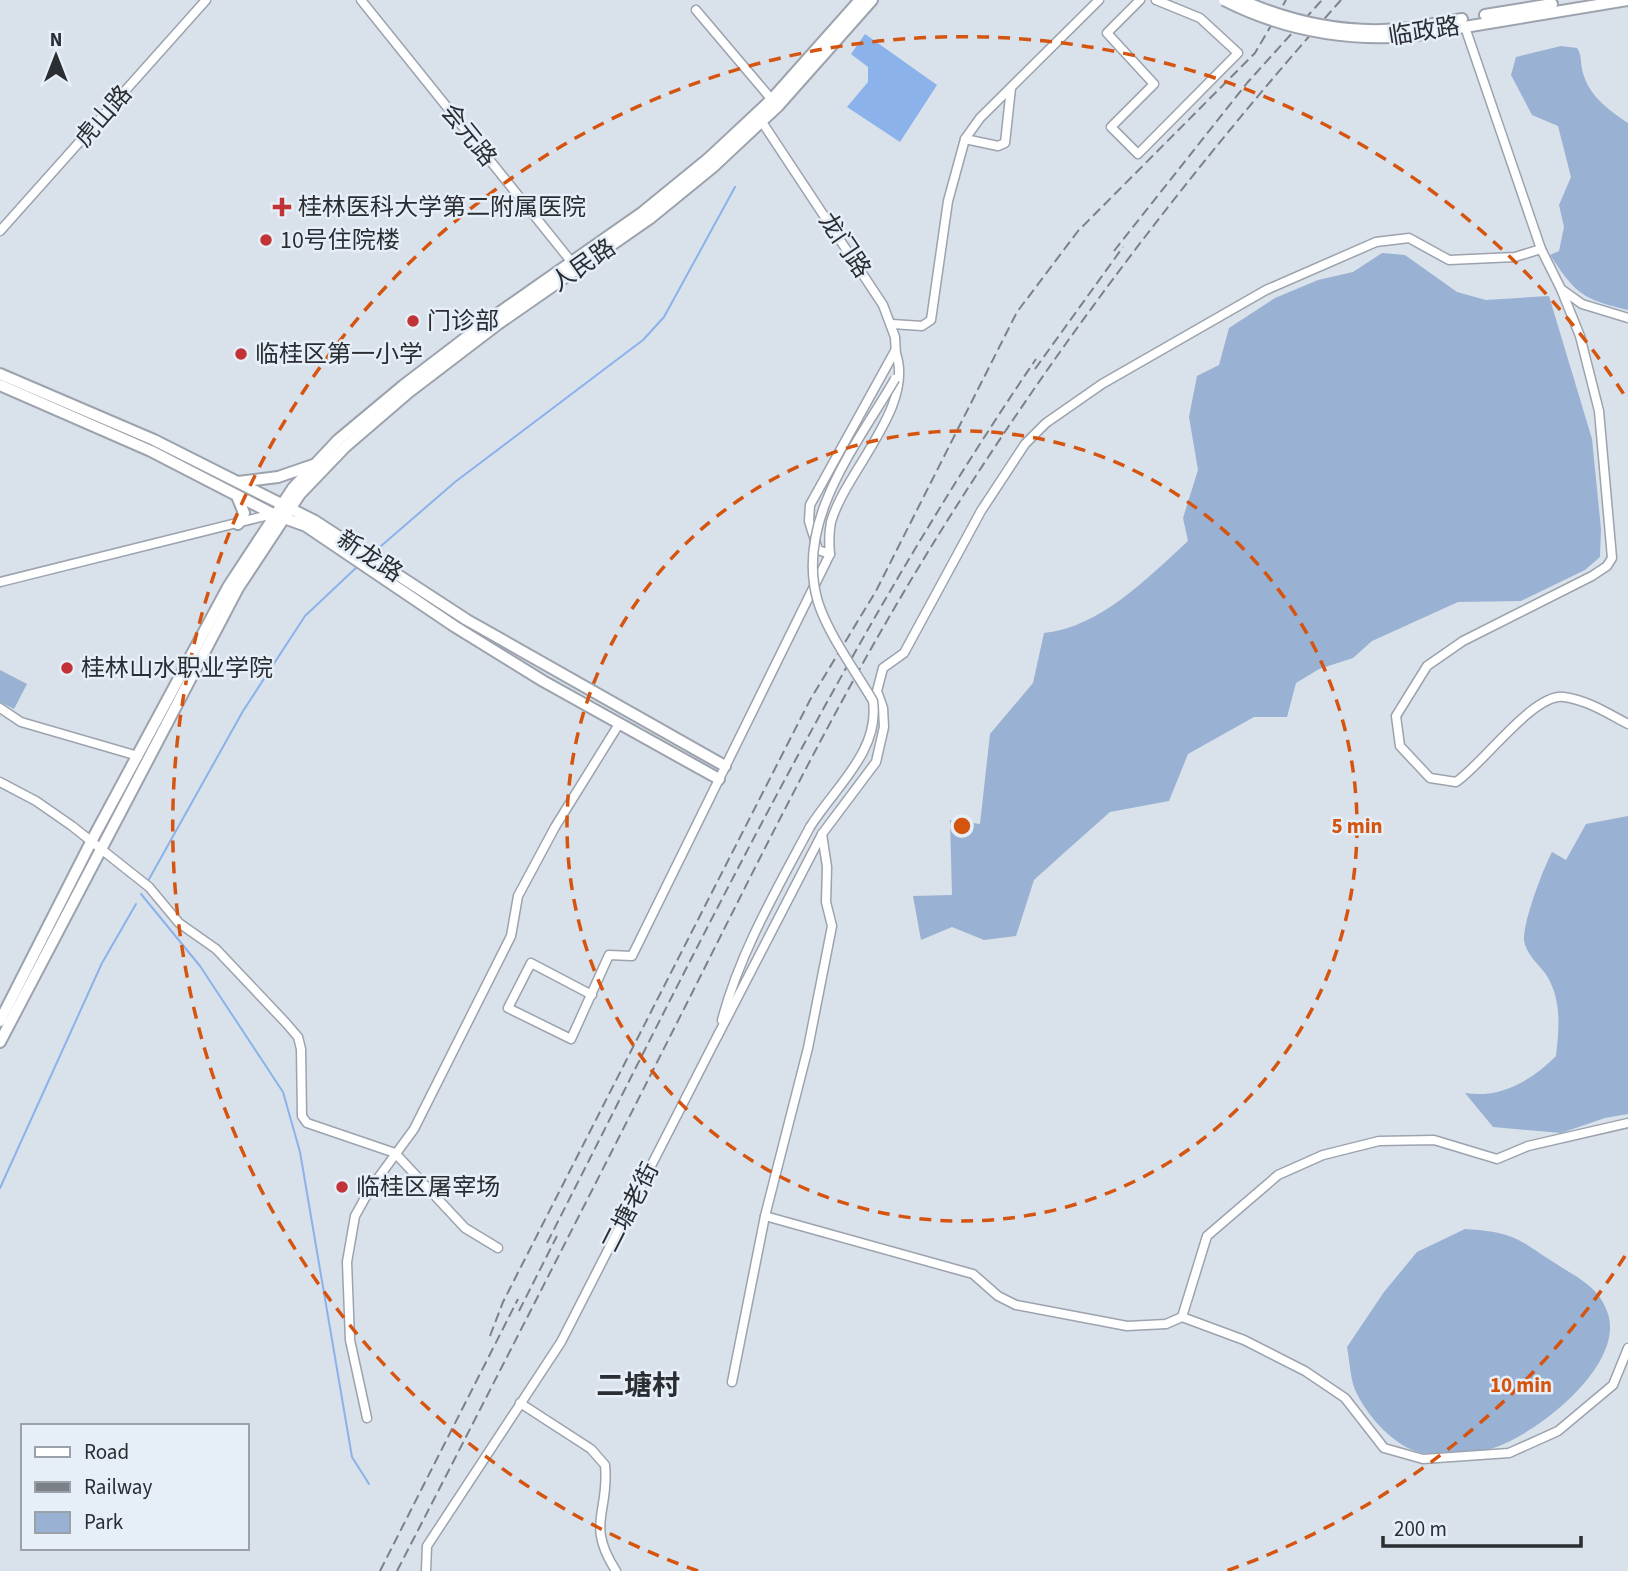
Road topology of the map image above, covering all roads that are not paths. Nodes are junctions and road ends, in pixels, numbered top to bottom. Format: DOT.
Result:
graph roads {
  1 [pos="206,0"];
  2 [pos="361,0"];
  3 [pos="860,0"];
  4 [pos="872,0"];
  5 [pos="1099,0"];
  6 [pos="1140,0"];
  7 [pos="1156,0"];
  8 [pos="1224,0"];
  9 [pos="1241,0"];
  10 [pos="1578,0"];
  11 [pos="1628,0"];
  12 [pos="696,10"];
  13 [pos="1411,32"];
  14 [pos="1467,33"];
  15 [pos="1011,88"];
  16 [pos="775,103"];
  17 [pos="762,122"];
  18 [pos="965,139"];
  19 [pos="0,231"];
  20 [pos="1541,249"];
  21 [pos="574,266"];
  22 [pos="1562,289"];
  23 [pos="1628,318"];
  24 [pos="892,324"];
  25 [pos="895,351"];
  26 [pos="0,374"];
  27 [pos="895,379"];
  28 [pos="0,385"];
  29 [pos="316,464"];
  30 [pos="238,482"];
  31 [pos="237,496"];
  32 [pos="282,511"];
  33 [pos="238,524"];
  34 [pos="830,554"];
  35 [pos="375,564"];
  36 [pos="0,582"];
  37 [pos="0,708"];
  38 [pos="619,724"];
  39 [pos="1628,724"];
  40 [pos="138,756"];
  41 [pos="725,766"];
  42 [pos="719,779"];
  43 [pos="0,782"];
  44 [pos="822,834"];
  45 [pos="96,843"];
  46 [pos="592,995"];
  47 [pos="0,1021"];
  48 [pos="717,1037"];
  49 [pos="0,1042"];
  50 [pos="1628,1123"];
  51 [pos="395,1153"];
  52 [pos="765,1216"];
  53 [pos="498,1248"];
  54 [pos="1182,1317"];
  55 [pos="1628,1348"];
  56 [pos="732,1382"];
  57 [pos="520,1403"];
  58 [pos="367,1418"];
  59 [pos="426,1571"];
  60 [pos="616,1571"];
  1 -- 19 [label="street, 虎山路"];
  2 -- 21 [label="street, 会元路"];
  3 -- 16 [label="main road, 人民路"];
  4 -- 16 [label="main road, 人民路"];
  5 -- 15 [label="street"];
  6 -- 7 [label="street"];
  8 -- 13 [label="main road, 临政路, bridge"];
  9 -- 13 [label="main road, 临政路, bridge"];
  10 -- 13 [label="main road, 临政路"];
  11 -- 13 [label="main road, 临政路"];
  12 -- 16 [label="street"];
  14 -- 20 [label="street"];
  15 -- 18 [label="street"];
  15 -- 18 [label="street"];
  16 -- 17 [label="main road, 人民路"];
  16 -- 21 [label="main road, 人民路"];
  17 -- 21 [label="main road, 人民路"];
  17 -- 24 [label="street, 龙门路"];
  18 -- 24 [label="street"];
  20 -- 22 [label="street"];
  20 -- 44 [label="street"];
  21 -- 29 [label="main road, 人民路"];
  21 -- 32 [label="main road, 人民路"];
  22 -- 23 [label="street"];
  22 -- 39 [label="street"];
  24 -- 25 [label="street, 龙门路"];
  25 -- 27 [label="street, 龙门路"];
  25 -- 34 [label="street"];
  25 -- 34 [label="street"];
  26 -- 30 [label="main road, 新龙路"];
  27 -- 48 [label="street, 二塘老街, bridge"];
  28 -- 31 [label="main road, 新龙路"];
  29 -- 30 [label="main road"];
  29 -- 32 [label="main road, 人民路"];
  30 -- 32 [label="main road, 新龙路"];
  31 -- 32 [label="main road, 新龙路"];
  31 -- 33 [label="main road"];
  32 -- 33 [label="street"];
  32 -- 35 [label="main road, 新龙路"];
  32 -- 40 [label="main road"];
  32 -- 45 [label="main road"];
  33 -- 36 [label="street"];
  34 -- 41 [label="street"];
  35 -- 38 [label="main road, 新龙路"];
  35 -- 41 [label="main road, 新龙路"];
  37 -- 40 [label="street"];
  38 -- 42 [label="main road, 新龙路"];
  38 -- 51 [label="street"];
  40 -- 45 [label="main road"];
  41 -- 42 [label="street"];
  42 -- 46 [label="street"];
  43 -- 45 [label="street"];
  44 -- 48 [label="street"];
  44 -- 52 [label="street"];
  45 -- 47 [label="main road"];
  45 -- 49 [label="main road"];
  45 -- 51 [label="street"];
  46 -- 46 [label="street"];
  48 -- 57 [label="street, 二塘老街"];
  50 -- 54 [label="street"];
  51 -- 53 [label="street"];
  51 -- 58 [label="street"];
  52 -- 54 [label="street"];
  52 -- 56 [label="street"];
  54 -- 55 [label="street"];
  57 -- 59 [label="street, 二塘老街"];
  57 -- 60 [label="street"];
}
